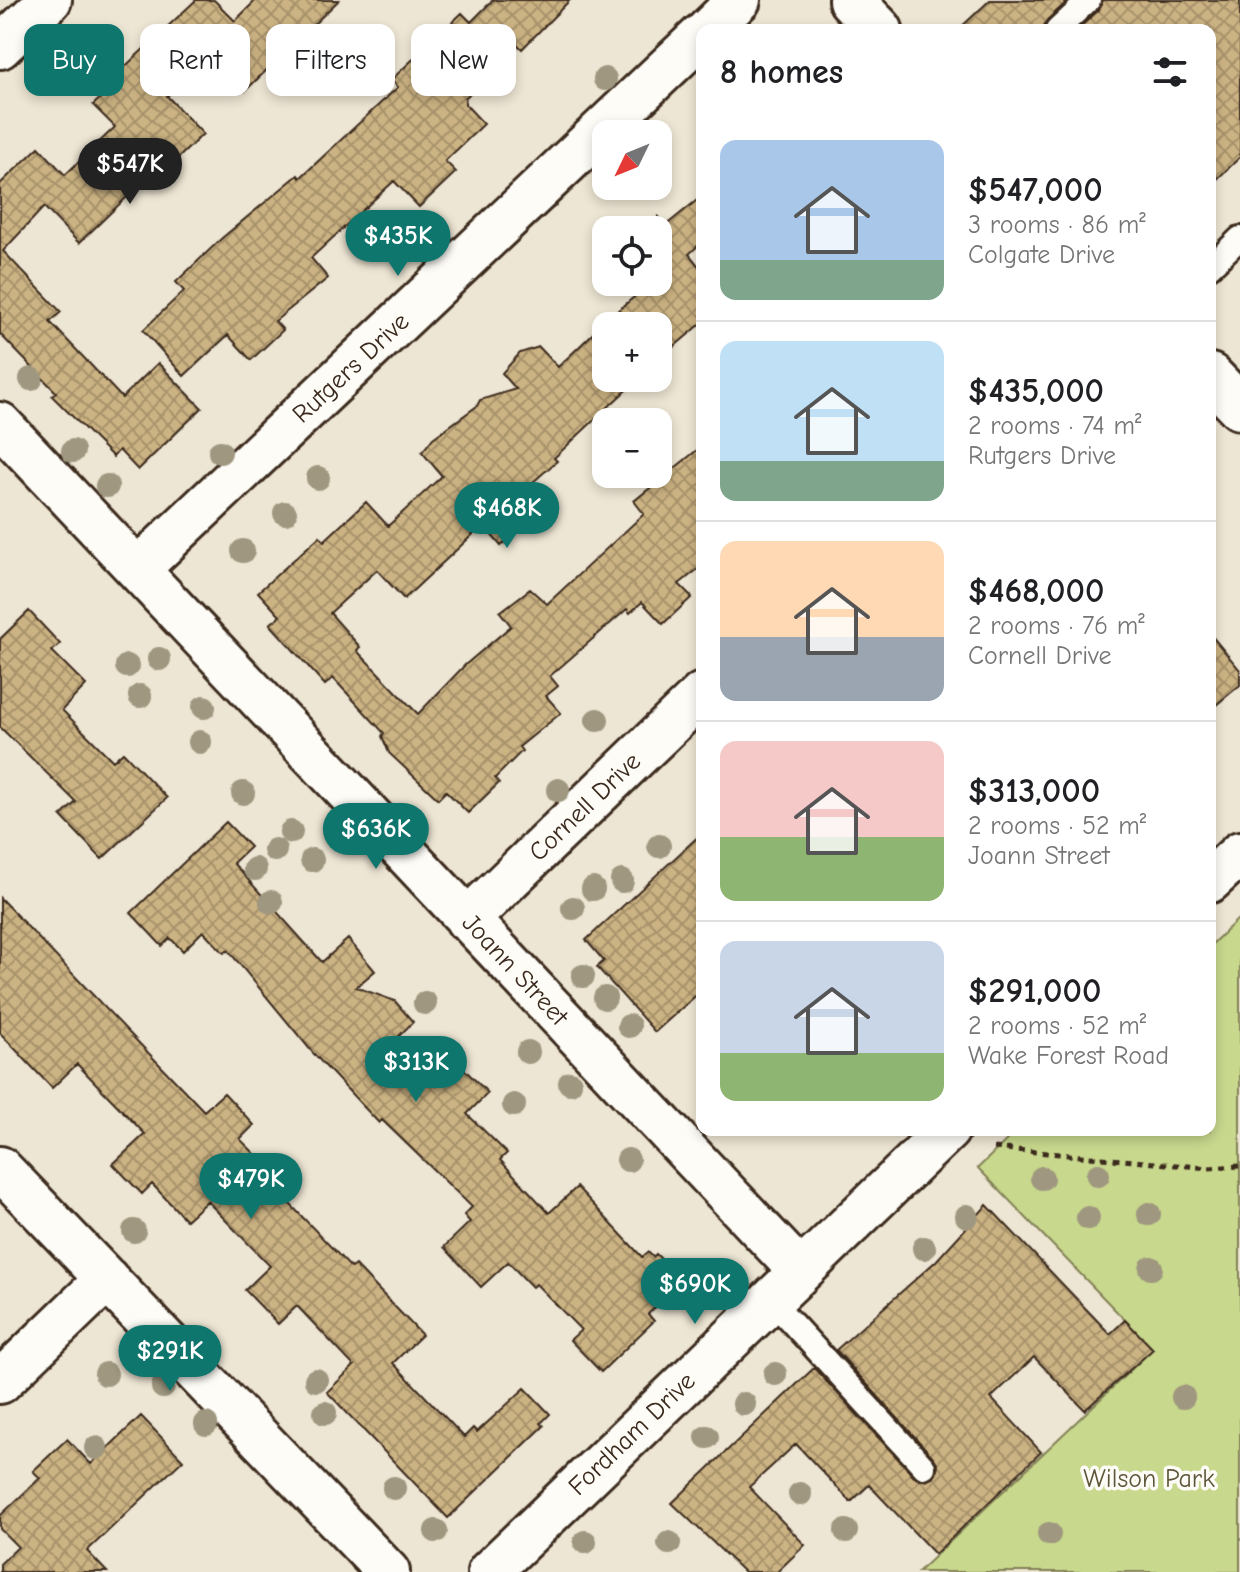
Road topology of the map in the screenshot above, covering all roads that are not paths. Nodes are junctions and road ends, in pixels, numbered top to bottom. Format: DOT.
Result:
graph roads {
  1 [pos="50,0"];
  2 [pos="739,0"];
  3 [pos="851,0"];
  4 [pos="1089,0"];
  5 [pos="714,24"];
  6 [pos="874,24"];
  7 [pos="1063,24"];
  8 [pos="696,41"];
  9 [pos="0,47"];
  10 [pos="1216,382"];
  11 [pos="1240,407"];
  12 [pos="0,424"];
  13 [pos="139,568"];
  14 [pos="696,700"];
  15 [pos="1240,853"];
  16 [pos="1216,875"];
  17 [pos="467,920"];
  18 [pos="942,1136"];
  19 [pos="0,1168"];
  20 [pos="107,1279"];
  21 [pos="785,1285"];
  22 [pos="0,1382"];
  23 [pos="924,1467"];
  24 [pos="388,1572"];
  25 [pos="489,1572"];
  1 -- 9 [label="street"];
  2 -- 5 [label="street"];
  3 -- 6 [label="street"];
  4 -- 7 [label="lane"];
  8 -- 13 [label="street, Rutgers Drive"];
  10 -- 11 [label="street"];
  12 -- 13 [label="street, Joann Street"];
  13 -- 17 [label="street, Joann Street"];
  14 -- 17 [label="street, Cornell Drive"];
  15 -- 16 [label="street"];
  17 -- 21 [label="street, Joann Street"];
  18 -- 21 [label="street, Fordham Drive"];
  19 -- 20 [label="street"];
  20 -- 22 [label="street"];
  20 -- 24 [label="street"];
  21 -- 23 [label="lane"];
  21 -- 25 [label="street, Fordham Drive"];
}
